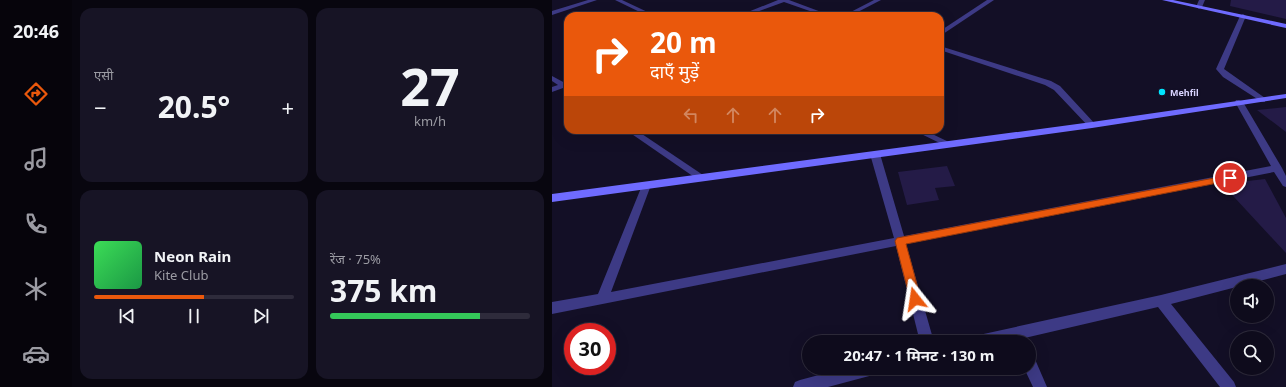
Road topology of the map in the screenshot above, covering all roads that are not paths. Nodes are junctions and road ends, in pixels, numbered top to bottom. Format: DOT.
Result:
graph roads {
  1 [pos="594,0"];
  2 [pos="618,0"];
  3 [pos="783,0"];
  4 [pos="878,0"];
  5 [pos="991,0"];
  6 [pos="1165,0"];
  7 [pos="1202,0"];
  8 [pos="1199,7"];
  9 [pos="644,12"];
  10 [pos="752,12"];
  11 [pos="818,12"];
  12 [pos="854,12"];
  13 [pos="552,13"];
  14 [pos="1243,16"];
  15 [pos="1286,26"];
  16 [pos="944,31"];
  17 [pos="944,49"];
  18 [pos="552,78"];
  19 [pos="564,84"];
  20 [pos="564,87"];
  21 [pos="552,90"];
  22 [pos="1286,96"];
  23 [pos="1262,100"];
  24 [pos="1239,102"];
  25 [pos="1092,125"];
  26 [pos="636,134"];
  27 [pos="926,134"];
  28 [pos="950,145"];
  29 [pos="875,154"];
  30 [pos="1277,168"];
  31 [pos="700,177"];
  32 [pos="1286,184"];
  33 [pos="646,185"];
  34 [pos="552,198"];
  35 [pos="900,241"];
  36 [pos="1286,269"];
  37 [pos="602,299"];
  38 [pos="1161,301"];
  39 [pos="552,308"];
  40 [pos="925,335"];
  41 [pos="1030,335"];
  42 [pos="846,375"];
  43 [pos="1035,375"];
  44 [pos="800,387"];
  45 [pos="1040,387"];
  46 [pos="1229,387"];
  1 -- 13 [label="street"];
  2 -- 9 [label="street"];
  3 -- 10 [label="street"];
  3 -- 11 [label="street"];
  4 -- 12 [label="street"];
  5 -- 16 [label="street"];
  6 -- 8 [label="street"];
  7 -- 8 [label="street"];
  8 -- 14 [label="street"];
  14 -- 15 [label="street"];
  14 -- 23 [label="street"];
  17 -- 25 [label="street"];
  18 -- 19 [label="street"];
  20 -- 21 [label="street"];
  22 -- 23 [label="street"];
  23 -- 24 [label="street"];
  24 -- 25 [label="street"];
  24 -- 30 [label="street"];
  25 -- 28 [label="street"];
  26 -- 31 [label="street"];
  27 -- 28 [label="street"];
  28 -- 29 [label="street"];
  29 -- 31 [label="street"];
  29 -- 35 [label="street"];
  30 -- 32 [label="street"];
  30 -- 35 [label="street"];
  31 -- 33 [label="street"];
  33 -- 34 [label="street"];
  33 -- 37 [label="street"];
  35 -- 37 [label="street"];
  35 -- 40 [label="street"];
  36 -- 38 [label="street"];
  37 -- 39 [label="street"];
  38 -- 41 [label="street"];
  38 -- 46 [label="street"];
  42 -- 44 [label="street"];
  43 -- 45 [label="street"];
}
